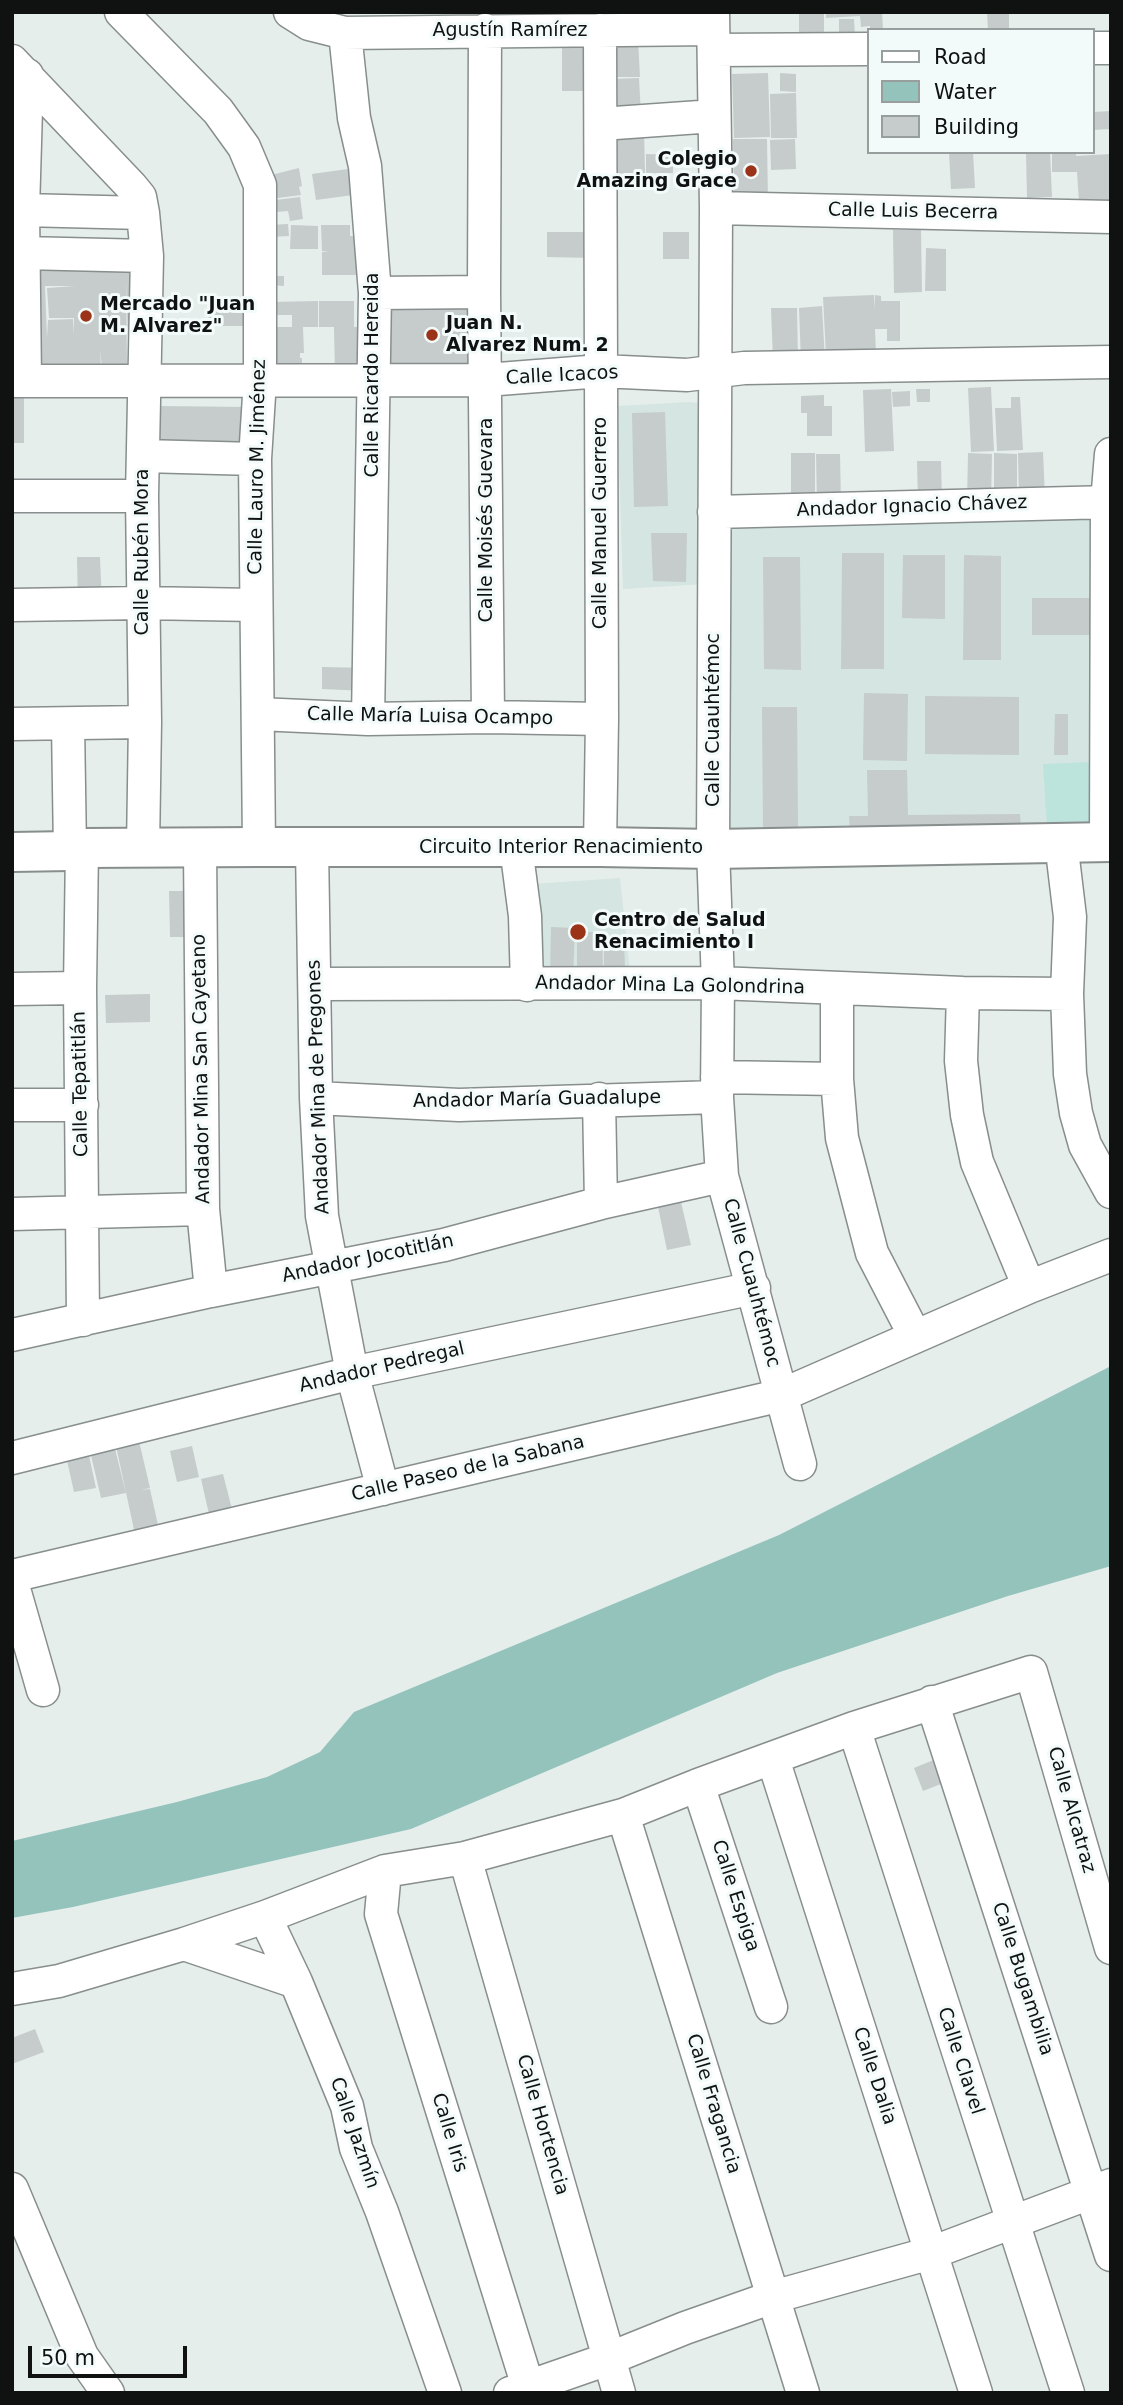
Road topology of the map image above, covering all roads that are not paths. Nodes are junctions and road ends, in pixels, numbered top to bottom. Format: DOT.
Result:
graph roads {
  1 [pos="121,12"];
  2 [pos="299,18"];
  3 [pos="485,30"];
  4 [pos="600,30"];
  5 [pos="713,30"];
  6 [pos="345,33"];
  7 [pos="867,49"];
  8 [pos="19,68"];
  9 [pos="714,116"];
  10 [pos="601,124"];
  11 [pos="716,208"];
  12 [pos="23,210"];
  13 [pos="143,213"];
  14 [pos="1111,217"];
  15 [pos="24,253"];
  16 [pos="147,256"];
  17 [pos="484,292"];
  18 [pos="375,293"];
  19 [pos="1111,362"];
  20 [pos="601,371"];
  21 [pos="715,372"];
  22 [pos="260,380"];
  23 [pos="486,380"];
  24 [pos="19,381"];
  25 [pos="375,381"];
  26 [pos="143,382"];
  27 [pos="1111,454"];
  28 [pos="144,456"];
  29 [pos="256,459"];
  30 [pos="12,496"];
  31 [pos="142,496"];
  32 [pos="1109,502"];
  33 [pos="714,512"];
  34 [pos="143,603"];
  35 [pos="12,605"];
  36 [pos="255,605"];
  37 [pos="258,714"];
  38 [pos="488,717"];
  39 [pos="368,719"];
  40 [pos="602,719"];
  41 [pos="145,722"];
  42 [pos="12,724"];
  43 [pos="68,724"];
  44 [pos="1061,842"];
  45 [pos="1109,842"];
  46 [pos="200,847"];
  47 [pos="259,847"];
  48 [pos="312,847"];
  49 [pos="516,847"];
  50 [pos="600,847"];
  51 [pos="143,848"];
  52 [pos="713,849"];
  53 [pos="76,850"];
  54 [pos="12,852"];
  55 [pos="718,982"];
  56 [pos="315,984"];
  57 [pos="527,985"];
  58 [pos="80,988"];
  59 [pos="12,989"];
  60 [pos="837,989"];
  61 [pos="963,993"];
  62 [pos="1067,994"];
  63 [pos="837,1079"];
  64 [pos="717,1087"];
  65 [pos="316,1098"];
  66 [pos="599,1099"];
  67 [pos="12,1105"];
  68 [pos="82,1105"];
  69 [pos="722,1176"];
  70 [pos="1111,1192"];
  71 [pos="601,1203"];
  72 [pos="203,1209"];
  73 [pos="81,1212"];
  74 [pos="12,1214"];
  75 [pos="1111,1255"];
  76 [pos="331,1266"];
  77 [pos="1029,1287"];
  78 [pos="754,1289"];
  79 [pos="211,1291"];
  80 [pos="83,1320"];
  81 [pos="12,1335"];
  82 [pos="915,1336"];
  83 [pos="352,1373"];
  84 [pos="782,1395"];
  85 [pos="12,1458"];
  86 [pos="800,1464"];
  87 [pos="383,1489"];
  88 [pos="12,1576"];
  89 [pos="12,1582"];
  90 [pos="43,1689"];
  91 [pos="932,1702"];
  92 [pos="854,1728"];
  93 [pos="773,1759"];
  94 [pos="698,1785"];
  95 [pos="623,1815"];
  96 [pos="465,1858"];
  97 [pos="385,1871"];
  98 [pos="334,1889"];
  99 [pos="381,1914"];
  100 [pos="265,1917"];
  101 [pos="184,1944"];
  102 [pos="1111,1948"];
  103 [pos="296,1982"];
  104 [pos="12,1989"];
  105 [pos="771,2007"];
  106 [pos="12,2189"];
  107 [pos="1101,2189"];
  108 [pos="1012,2223"];
  109 [pos="931,2253"];
  110 [pos="1111,2255"];
  111 [pos="773,2297"];
  112 [pos="608,2359"];
  113 [pos="523,2391"];
  114 [pos="108,2393"];
  115 [pos="445,2393"];
  116 [pos="619,2393"];
  117 [pos="803,2393"];
  118 [pos="976,2393"];
  119 [pos="1068,2393"];
  1 -- 22 [label="street, Calle Lauro M. Jiménez"];
  2 -- 6 [label="street, Agustín Ramírez"];
  3 -- 4 [label="street, Agustín Ramírez"];
  3 -- 6 [label="street, Agustín Ramírez"];
  3 -- 17 [label="street, Calle Moisés Guevara"];
  4 -- 5 [label="street, Agustín Ramírez"];
  4 -- 10 [label="street, Calle Manuel Guerrero"];
  5 -- 7 [label="street, Agustín Ramírez"];
  5 -- 9 [label="street, Calle Cuauhtémoc"];
  6 -- 18 [label="street, Calle Ricardo Hereida"];
  8 -- 12 [label="street"];
  8 -- 13 [label="street, Calle Rubén Mora"];
  9 -- 10 [label="street"];
  9 -- 11 [label="street, Calle Cuauhtémoc"];
  10 -- 20 [label="street, Calle Manuel Guerrero"];
  11 -- 14 [label="street, Calle Luis Becerra"];
  11 -- 21 [label="street, Calle Cuauhtémoc"];
  12 -- 13 [label="street"];
  12 -- 15 [label="street"];
  13 -- 16 [label="street, Calle Rubén Mora"];
  15 -- 16 [label="street"];
  15 -- 24 [label="street"];
  16 -- 26 [label="street, Calle Rubén Mora"];
  17 -- 18 [label="street"];
  17 -- 23 [label="street, Calle Moisés Guevara"];
  18 -- 25 [label="street, Calle Ricardo Hereida"];
  19 -- 21 [label="street, Calle Icacos"];
  20 -- 21 [label="street, Calle Icacos"];
  20 -- 23 [label="street, Calle Icacos"];
  20 -- 40 [label="street, Calle Manuel Guerrero"];
  21 -- 33 [label="street, Calle Cuauhtémoc"];
  22 -- 25 [label="street, Calle Icacos"];
  22 -- 26 [label="street, Calle Icacos"];
  22 -- 29 [label="street, Calle Lauro M. Jiménez"];
  23 -- 25 [label="street, Calle Icacos"];
  23 -- 38 [label="street, Calle Moisés Guevara"];
  24 -- 26 [label="street, Calle Icacos"];
  25 -- 39 [label="street, Calle Ricardo Hereida"];
  26 -- 28 [label="street, Calle Rubén Mora"];
  27 -- 32 [label="street"];
  28 -- 29 [label="street"];
  28 -- 31 [label="street, Calle Rubén Mora"];
  29 -- 36 [label="street, Calle Lauro M. Jiménez"];
  30 -- 31 [label="street"];
  31 -- 34 [label="street, Calle Rubén Mora"];
  32 -- 33 [label="street, Andador Ignacio Chávez"];
  32 -- 45 [label="street"];
  33 -- 52 [label="street, Calle Cuauhtémoc"];
  34 -- 35 [label="street"];
  34 -- 36 [label="street"];
  34 -- 41 [label="street, Calle Rubén Mora"];
  36 -- 37 [label="street, Calle Lauro M. Jiménez"];
  37 -- 39 [label="street, Calle María Luisa Ocampo"];
  37 -- 47 [label="street, Calle Lauro M. Jiménez"];
  38 -- 39 [label="street, Calle María Luisa Ocampo"];
  38 -- 40 [label="street, Calle María Luisa Ocampo"];
  40 -- 50 [label="street, Calle Manuel Guerrero"];
  41 -- 43 [label="street"];
  41 -- 51 [label="street, Calle Rubén Mora"];
  42 -- 43 [label="street"];
  43 -- 53 [label="street, Calle Tepatitlán"];
  44 -- 45 [label="main road, Circuito Interior Renacimiento"];
  44 -- 52 [label="main road, Circuito Interior Renacimiento"];
  44 -- 62 [label="street"];
  46 -- 47 [label="main road, Circuito Interior Renacimiento"];
  46 -- 51 [label="main road, Circuito Interior Renacimiento"];
  46 -- 72 [label="street, Andador Mina San Cayetano"];
  47 -- 48 [label="main road, Circuito Interior Renacimiento"];
  48 -- 49 [label="main road, Circuito Interior Renacimiento"];
  48 -- 56 [label="street, Andador Mina de Pregones"];
  49 -- 50 [label="main road, Circuito Interior Renacimiento"];
  49 -- 57 [label="street"];
  50 -- 52 [label="main road, Circuito Interior Renacimiento"];
  51 -- 53 [label="main road, Circuito Interior Renacimiento"];
  52 -- 55 [label="street, Calle Cuauhtémoc"];
  53 -- 54 [label="main road, Circuito Interior Renacimiento"];
  53 -- 58 [label="street, Calle Tepatitlán"];
  55 -- 57 [label="street, Andador Mina La Golondrina"];
  55 -- 60 [label="street, Andador Mina La Golondrina"];
  55 -- 64 [label="street, Calle Cuauhtémoc"];
  56 -- 57 [label="street, Andador Mina La Golondrina"];
  56 -- 65 [label="street, Andador Mina de Pregones"];
  58 -- 59 [label="street"];
  58 -- 68 [label="street, Calle Tepatitlán"];
  60 -- 61 [label="street, Andador Mina La Golondrina"];
  60 -- 63 [label="street"];
  61 -- 62 [label="street, Andador Mina La Golondrina"];
  61 -- 77 [label="street"];
  62 -- 70 [label="street"];
  63 -- 64 [label="street, Andador María Guadalupe"];
  63 -- 82 [label="street"];
  64 -- 66 [label="street, Andador María Guadalupe"];
  64 -- 69 [label="street, Calle Cuauhtémoc"];
  65 -- 66 [label="street, Andador María Guadalupe"];
  65 -- 76 [label="street, Andador Mina de Pregones"];
  66 -- 71 [label="street"];
  67 -- 68 [label="street"];
  68 -- 73 [label="street, Calle Tepatitlán"];
  69 -- 71 [label="street, Andador Jocotitlán"];
  69 -- 78 [label="street, Calle Cuauhtémoc"];
  71 -- 76 [label="street, Andador Jocotitlán"];
  72 -- 73 [label="street"];
  72 -- 79 [label="street, Andador Mina San Cayetano"];
  73 -- 74 [label="street"];
  73 -- 80 [label="street, Calle Tepatitlán"];
  75 -- 77 [label="street, Calle Paseo de la Sabana"];
  76 -- 79 [label="street, Andador Jocotitlán"];
  76 -- 83 [label="street, Andador Mina de Pregones"];
  77 -- 82 [label="street, Calle Paseo de la Sabana"];
  78 -- 83 [label="street, Andador Pedregal"];
  78 -- 84 [label="street, Calle Cuauhtémoc"];
  79 -- 80 [label="street, Andador Jocotitlán"];
  80 -- 81 [label="street, Andador Jocotitlán"];
  82 -- 84 [label="street, Calle Paseo de la Sabana"];
  83 -- 85 [label="street, Andador Pedregal"];
  83 -- 87 [label="street, Andador Mina de Pregones"];
  84 -- 86 [label="street, Calle Cuauhtémoc"];
  84 -- 87 [label="street, Calle Paseo de la Sabana"];
  87 -- 88 [label="street, Calle Paseo de la Sabana"];
  89 -- 90 [label="street"];
  91 -- 92 [label="street"];
  91 -- 102 [label="street, Calle Alcatraz"];
  91 -- 107 [label="street, Calle Bugambilia"];
  92 -- 93 [label="street"];
  92 -- 108 [label="street, Calle Clavel"];
  93 -- 94 [label="street"];
  93 -- 109 [label="street, Calle Dalia"];
  94 -- 95 [label="street"];
  94 -- 105 [label="street, Calle Espiga"];
  95 -- 96 [label="street"];
  95 -- 111 [label="street, Calle Fragancia"];
  96 -- 97 [label="street"];
  96 -- 112 [label="street, Calle Hortencia"];
  97 -- 98 [label="street"];
  97 -- 99 [label="street, Calle Iris"];
  98 -- 99 [label="street"];
  98 -- 100 [label="street"];
  99 -- 113 [label="street, Calle Iris"];
  100 -- 101 [label="street"];
  100 -- 103 [label="street, Calle Jazmín"];
  101 -- 103 [label="street"];
  101 -- 104 [label="street"];
  103 -- 115 [label="street, Calle Jazmín"];
  106 -- 114 [label="street"];
  107 -- 108 [label="street"];
  107 -- 110 [label="street, Calle Bugambilia"];
  108 -- 109 [label="street"];
  108 -- 119 [label="street, Calle Clavel"];
  109 -- 111 [label="street"];
  109 -- 118 [label="street, Calle Dalia"];
  111 -- 112 [label="street"];
  111 -- 117 [label="street, Calle Fragancia"];
  112 -- 113 [label="street"];
  112 -- 116 [label="street, Calle Hortencia"];
}
